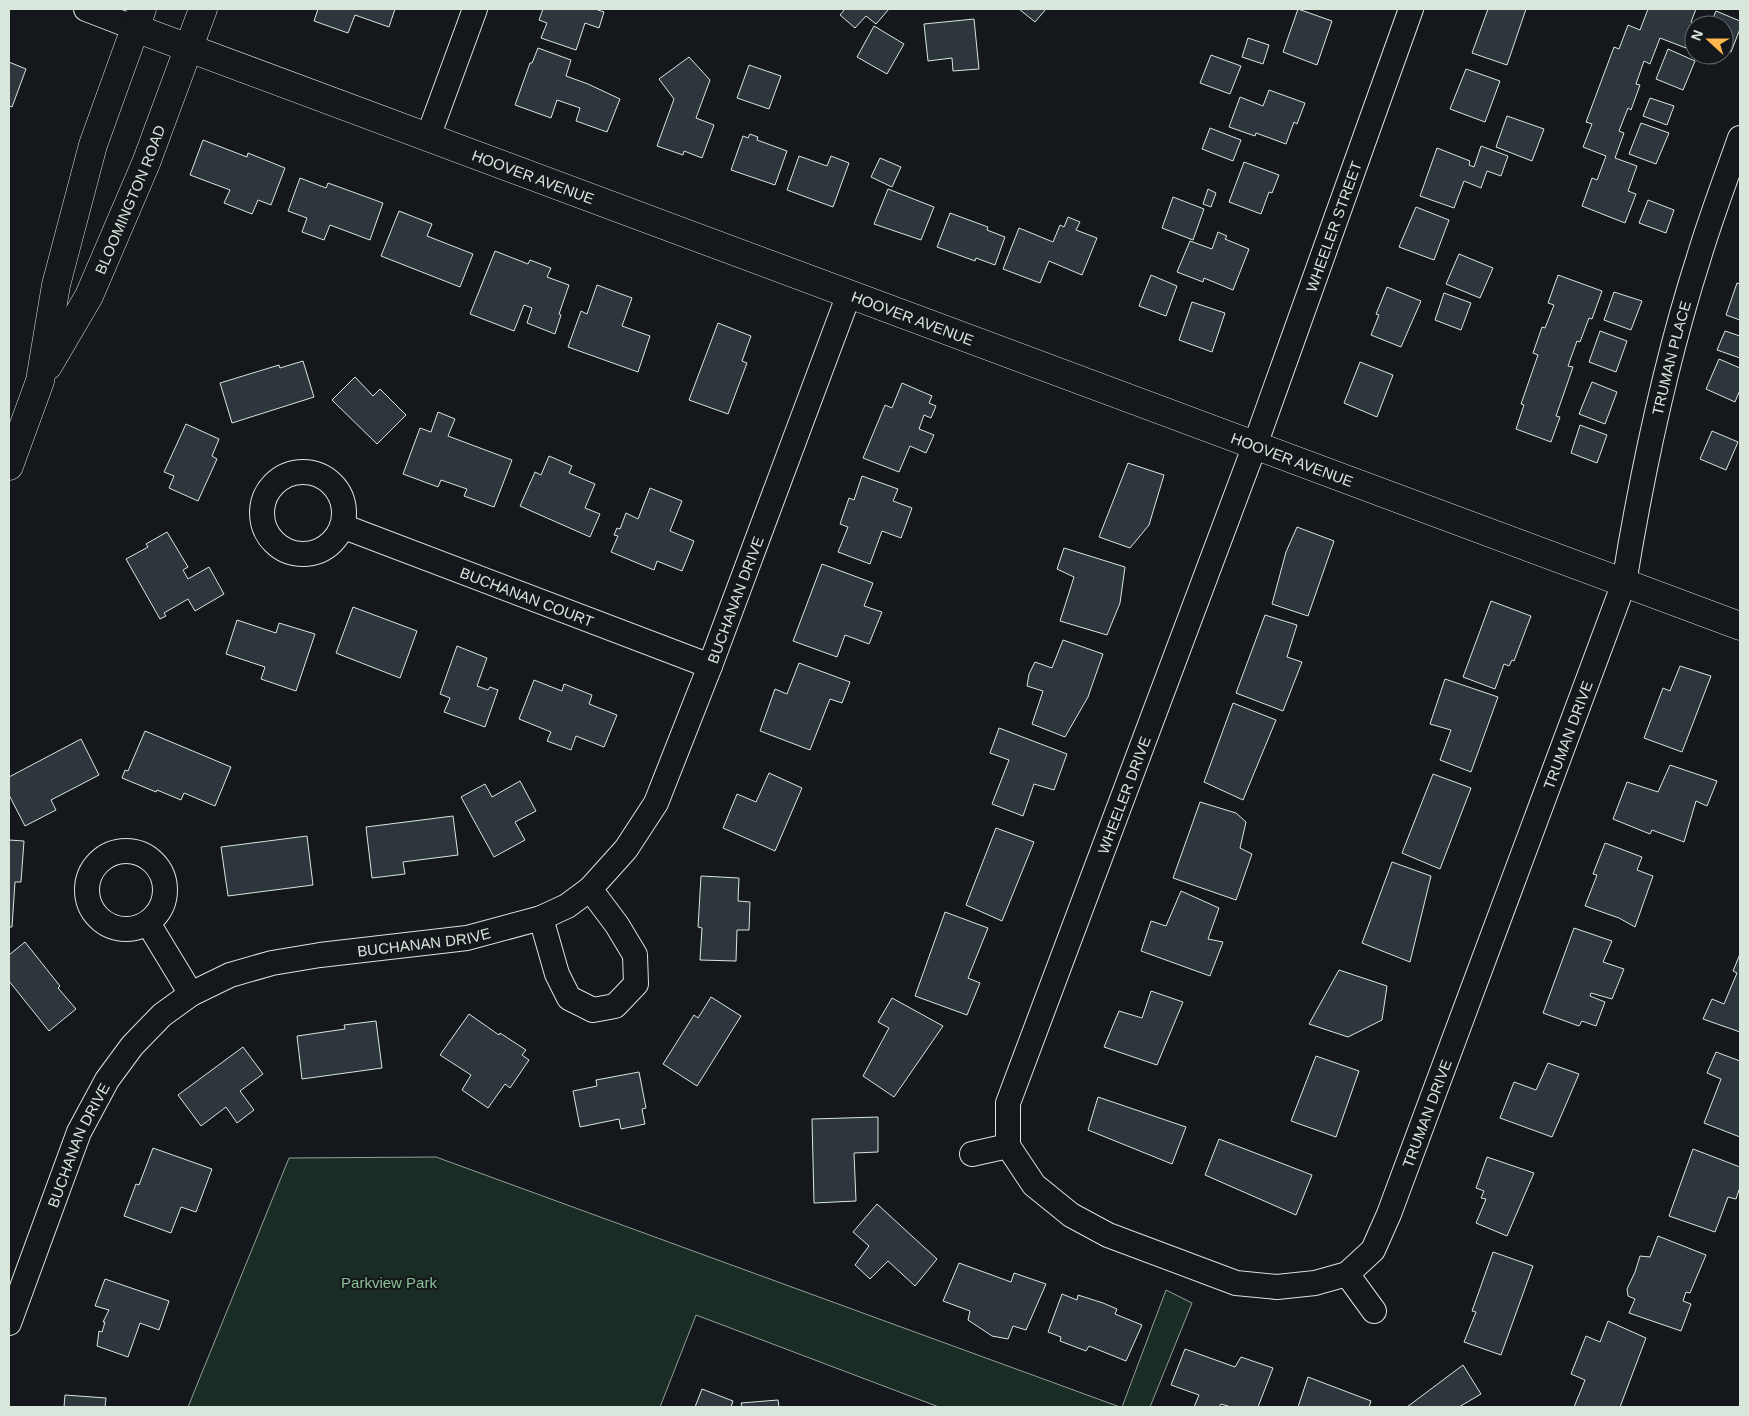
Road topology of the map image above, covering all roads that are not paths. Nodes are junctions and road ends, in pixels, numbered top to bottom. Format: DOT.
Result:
graph roads {
  1 [pos="86,9"];
  2 [pos="203,9"];
  3 [pos="475,9"];
  4 [pos="1411,9"];
  5 [pos="139,18"];
  6 [pos="189,48"];
  7 [pos="428,137"];
  8 [pos="1740,138"];
  9 [pos="849,294"];
  10 [pos="40,381"];
  11 [pos="1255,445"];
  12 [pos="9,466"];
  13 [pos="342,526"];
  14 [pos="1624,583"];
  15 [pos="1740,626"];
  16 [pos="710,666"];
  17 [pos="590,889"];
  18 [pos="541,918"];
  19 [pos="148,923"];
  20 [pos="191,994"];
  21 [pos="1008,1146"];
  22 [pos="972,1154"];
  23 [pos="1347,1274"];
  24 [pos="14,1292"];
  25 [pos="1374,1312"];
  26 [pos="9,1323"];
  1 -- 5 [label="street, HOOVER AVENUE"];
  2 -- 6 [label="street, BLOOMINGTON ROAD"];
  3 -- 7 [label="street"];
  4 -- 11 [label="street, WHEELER STREET"];
  5 -- 6 [label="street, HOOVER AVENUE"];
  5 -- 10 [label="street, BLOOMINGTON ROAD"];
  6 -- 7 [label="street, HOOVER AVENUE"];
  6 -- 10 [label="street, BLOOMINGTON ROAD"];
  7 -- 9 [label="street, HOOVER AVENUE"];
  8 -- 14 [label="street, TRUMAN PLACE"];
  9 -- 11 [label="street, HOOVER AVENUE"];
  9 -- 16 [label="street, BUCHANAN DRIVE"];
  10 -- 12 [label="street, BLOOMINGTON ROAD"];
  11 -- 14 [label="street, HOOVER AVENUE"];
  11 -- 21 [label="street, WHEELER DRIVE"];
  13 -- 16 [label="street, BUCHANAN COURT"];
  14 -- 15 [label="street, HOOVER AVENUE"];
  14 -- 23 [label="street, TRUMAN DRIVE"];
  16 -- 17 [label="street, BUCHANAN DRIVE"];
  17 -- 18 [label="street, BUCHANAN DRIVE"];
  17 -- 18 [label="street"];
  18 -- 20 [label="street, BUCHANAN DRIVE"];
  19 -- 20 [label="street"];
  20 -- 24 [label="street, BUCHANAN DRIVE"];
  21 -- 22 [label="street"];
  21 -- 23 [label="street, TRUMAN DRIVE"];
  23 -- 25 [label="street"];
  24 -- 26 [label="street, BUCHANAN DRIVE"];
}
